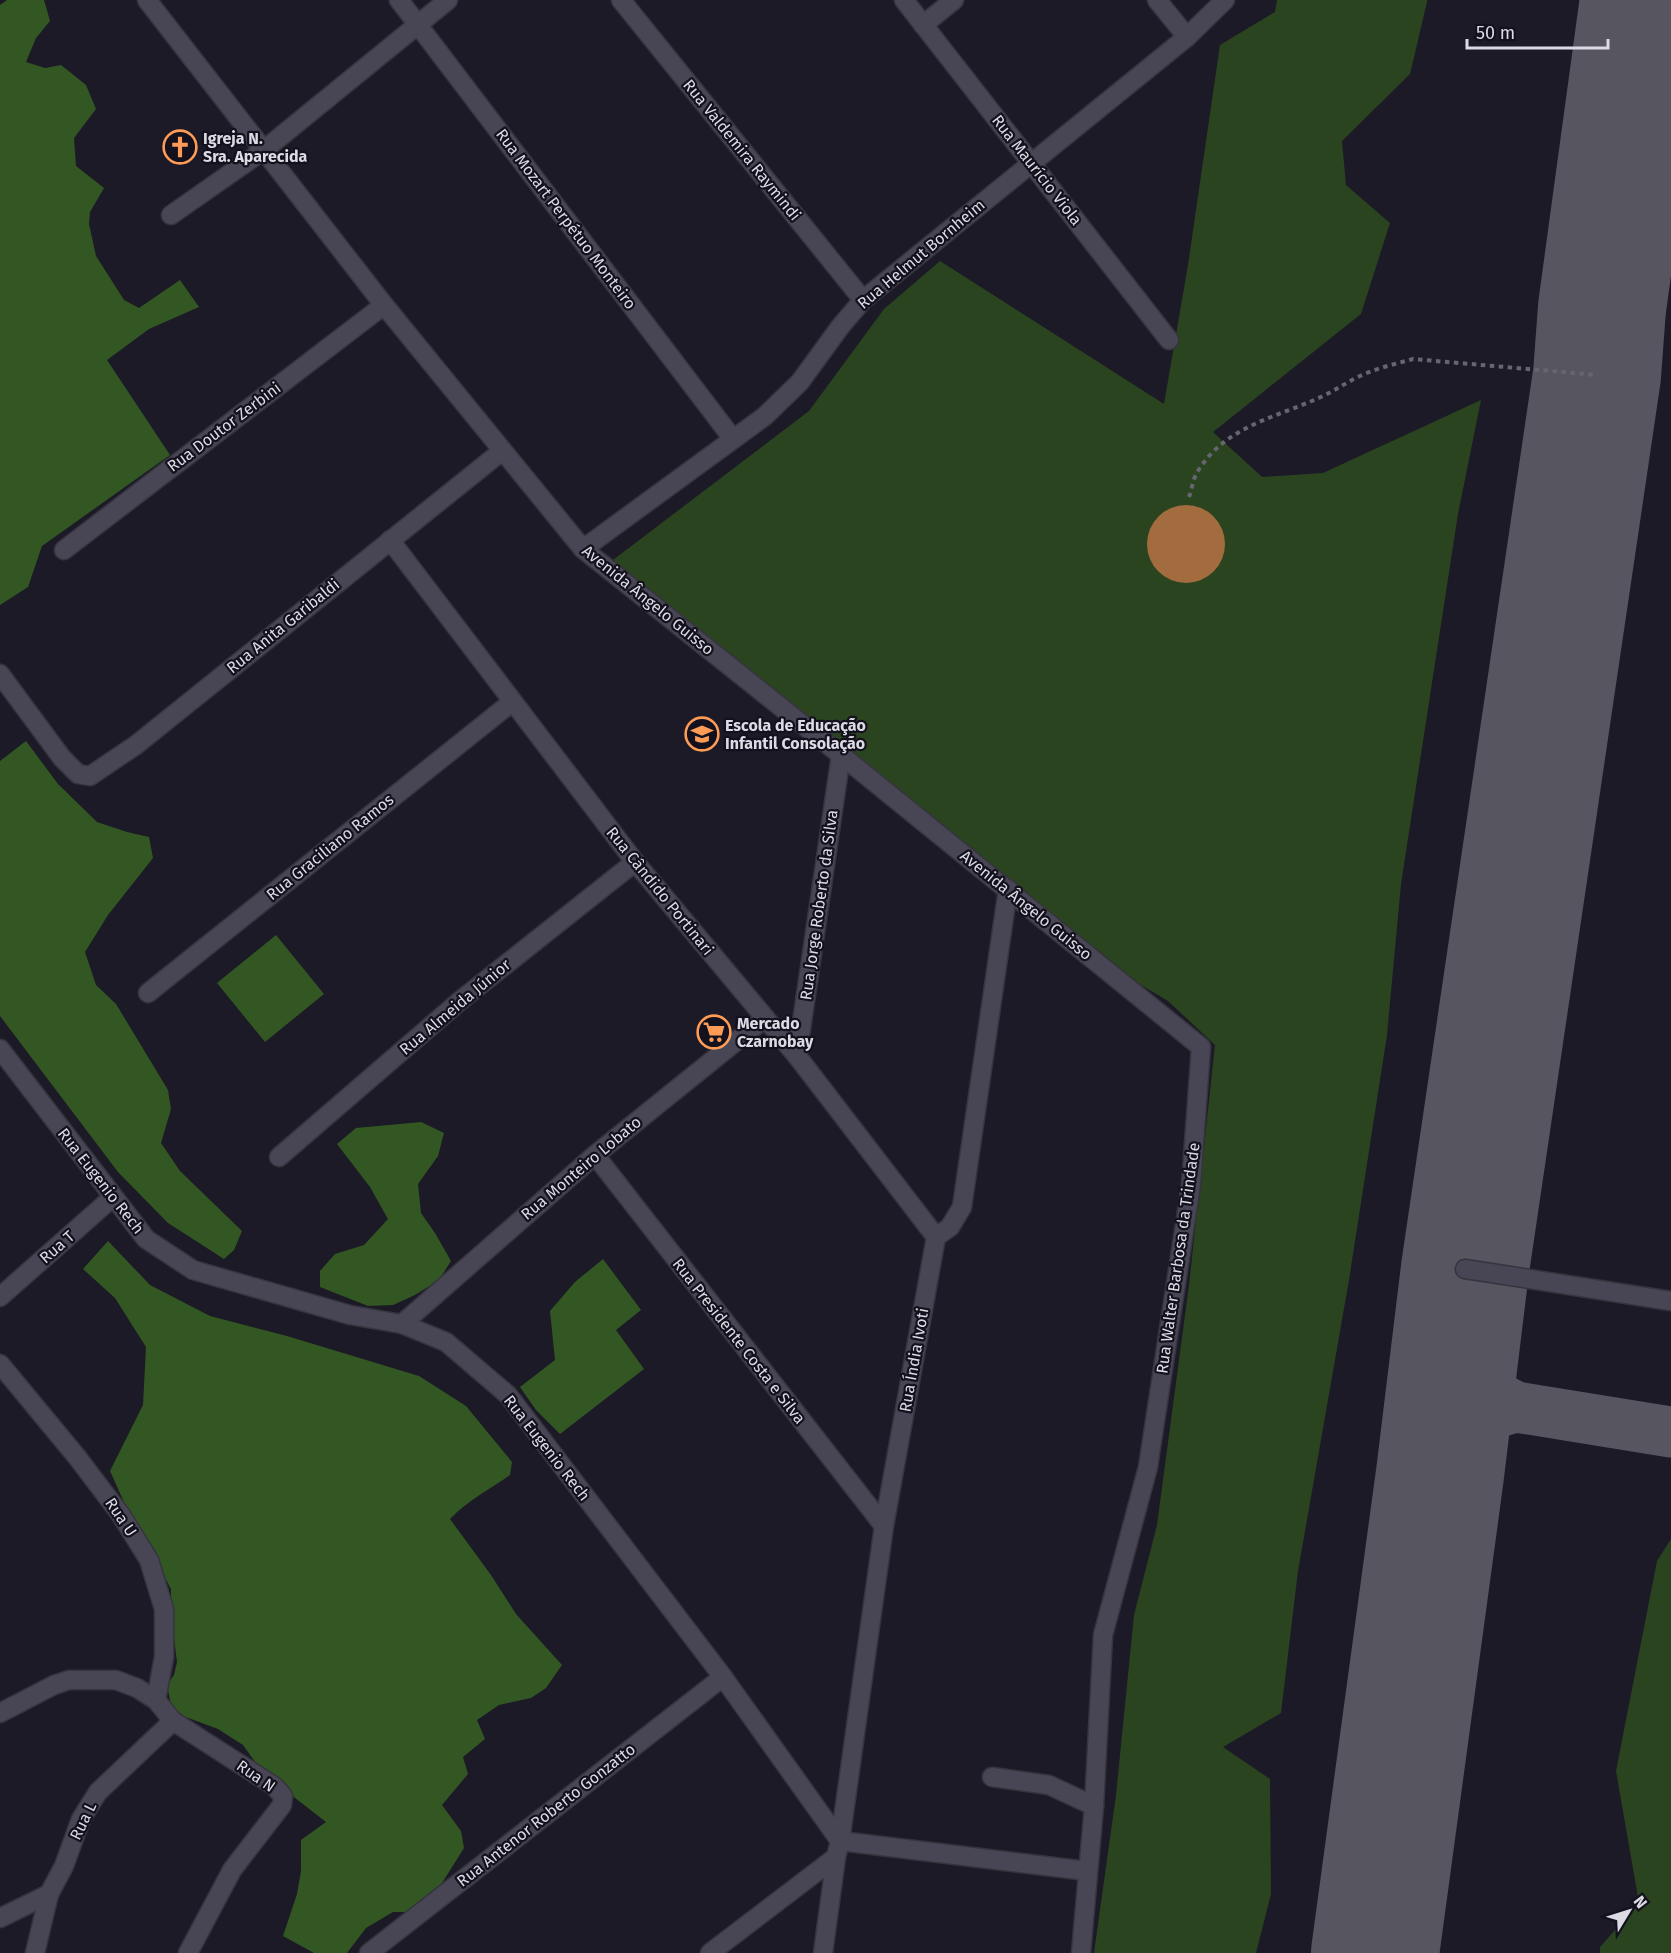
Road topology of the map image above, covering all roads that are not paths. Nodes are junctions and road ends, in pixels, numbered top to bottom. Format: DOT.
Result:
graph roads {
  1 [pos="147,0"];
  2 [pos="399,0"];
  3 [pos="448,0"];
  4 [pos="621,0"];
  5 [pos="904,0"];
  6 [pos="954,0"];
  7 [pos="1158,0"];
  8 [pos="1225,0"];
  9 [pos="419,25"];
  10 [pos="924,25"];
  11 [pos="1187,38"];
  12 [pos="264,150"];
  13 [pos="1031,162"];
  14 [pos="171,215"];
  15 [pos="863,300"];
  16 [pos="384,305"];
  17 [pos="1169,340"];
  18 [pos="733,439"];
  19 [pos="502,452"];
  20 [pos="390,540"];
  21 [pos="583,549"];
  22 [pos="64,550"];
  23 [pos="0,674"];
  24 [pos="512,702"];
  25 [pos="841,755"];
  26 [pos="635,862"];
  27 [pos="1008,889"];
  28 [pos="148,993"];
  29 [pos="765,1018"];
  30 [pos="1201,1047"];
  31 [pos="0,1049"];
  32 [pos="796,1056"];
  33 [pos="595,1155"];
  34 [pos="279,1157"];
  35 [pos="113,1197"];
  36 [pos="936,1237"];
  37 [pos="1465,1269"];
  38 [pos="0,1297"];
  39 [pos="1671,1301"];
  40 [pos="402,1324"];
  41 [pos="0,1364"];
  42 [pos="884,1526"];
  43 [pos="723,1677"];
  44 [pos="156,1700"];
  45 [pos="0,1713"];
  46 [pos="173,1721"];
  47 [pos="992,1777"];
  48 [pos="1094,1806"];
  49 [pos="838,1849"];
  50 [pos="1087,1870"];
  51 [pos="49,1894"];
  52 [pos="0,1918"];
  53 [pos="35,1953"];
  54 [pos="188,1953"];
  55 [pos="369,1953"];
  56 [pos="710,1953"];
  57 [pos="823,1953"];
  58 [pos="1080,1953"];
  1 -- 12 [label="street, Avenida Ângelo Guisso"];
  2 -- 9 [label="street, Rua Mozart Perpétuo Monteiro"];
  3 -- 9 [label="street"];
  4 -- 15 [label="street, Rua Valdemira Raymindi"];
  5 -- 10 [label="street, Rua Maurício Viola"];
  6 -- 10 [label="street"];
  7 -- 11 [label="street"];
  8 -- 11 [label="street, Rua Helmut Bornheim"];
  9 -- 12 [label="street"];
  9 -- 18 [label="street, Rua Mozart Perpétuo Monteiro"];
  10 -- 13 [label="street, Rua Maurício Viola"];
  11 -- 13 [label="street, Rua Helmut Bornheim"];
  12 -- 14 [label="street"];
  12 -- 16 [label="street, Avenida Ângelo Guisso"];
  13 -- 15 [label="street, Rua Helmut Bornheim"];
  13 -- 17 [label="street, Rua Maurício Viola"];
  15 -- 18 [label="street, Rua Helmut Bornheim"];
  16 -- 19 [label="street, Avenida Ângelo Guisso"];
  16 -- 22 [label="street, Rua Doutor Zerbini"];
  18 -- 21 [label="street, Rua Helmut Bornheim"];
  19 -- 20 [label="street, Rua Anita Garibaldi"];
  19 -- 21 [label="street, Avenida Ângelo Guisso"];
  20 -- 23 [label="street, Rua Anita Garibaldi"];
  20 -- 24 [label="street, Rua Cândido Portinari"];
  21 -- 25 [label="street, Avenida Ângelo Guisso"];
  24 -- 26 [label="street, Rua Cândido Portinari"];
  24 -- 28 [label="street, Rua Graciliano Ramos"];
  25 -- 27 [label="street, Avenida Ângelo Guisso"];
  25 -- 32 [label="street, Rua Jorge Roberto da Silva"];
  26 -- 29 [label="street, Rua Cândido Portinari"];
  26 -- 34 [label="street, Rua Almeida Júnior"];
  27 -- 30 [label="street, Avenida Ângelo Guisso"];
  27 -- 36 [label="street"];
  29 -- 32 [label="street, Rua Cândido Portinari"];
  29 -- 33 [label="street, Rua Monteiro Lobato"];
  30 -- 48 [label="street, Rua Walter Barbosa da Trindade"];
  31 -- 35 [label="street, Rua Eugenio Rech"];
  32 -- 36 [label="street, Rua Cândido Portinari"];
  33 -- 40 [label="street, Rua Monteiro Lobato"];
  33 -- 42 [label="street, Rua Presidente Costa e Silva"];
  35 -- 38 [label="street, Rua T"];
  35 -- 40 [label="street, Rua Eugenio Rech"];
  36 -- 42 [label="street, Rua Índia Ivoti"];
  37 -- 39 [label="street"];
  40 -- 43 [label="street, Rua Eugenio Rech"];
  41 -- 44 [label="street, Rua U"];
  42 -- 49 [label="street, Rua Índia Ivoti"];
  43 -- 49 [label="street, Rua Eugenio Rech"];
  43 -- 55 [label="street, Rua Antenor Roberto Gonzatto"];
  44 -- 45 [label="street, Rua N"];
  44 -- 46 [label="street, Rua N"];
  46 -- 51 [label="street, Rua L"];
  46 -- 54 [label="street, Rua N"];
  47 -- 48 [label="street"];
  48 -- 50 [label="street, Rua Walter Barbosa da Trindade"];
  49 -- 50 [label="street"];
  49 -- 56 [label="street"];
  49 -- 57 [label="street, Rua Índia Ivoti"];
  50 -- 58 [label="street, Rua Walter Barbosa da Trindade"];
  51 -- 52 [label="street"];
  51 -- 53 [label="street, Rua L"];
}
